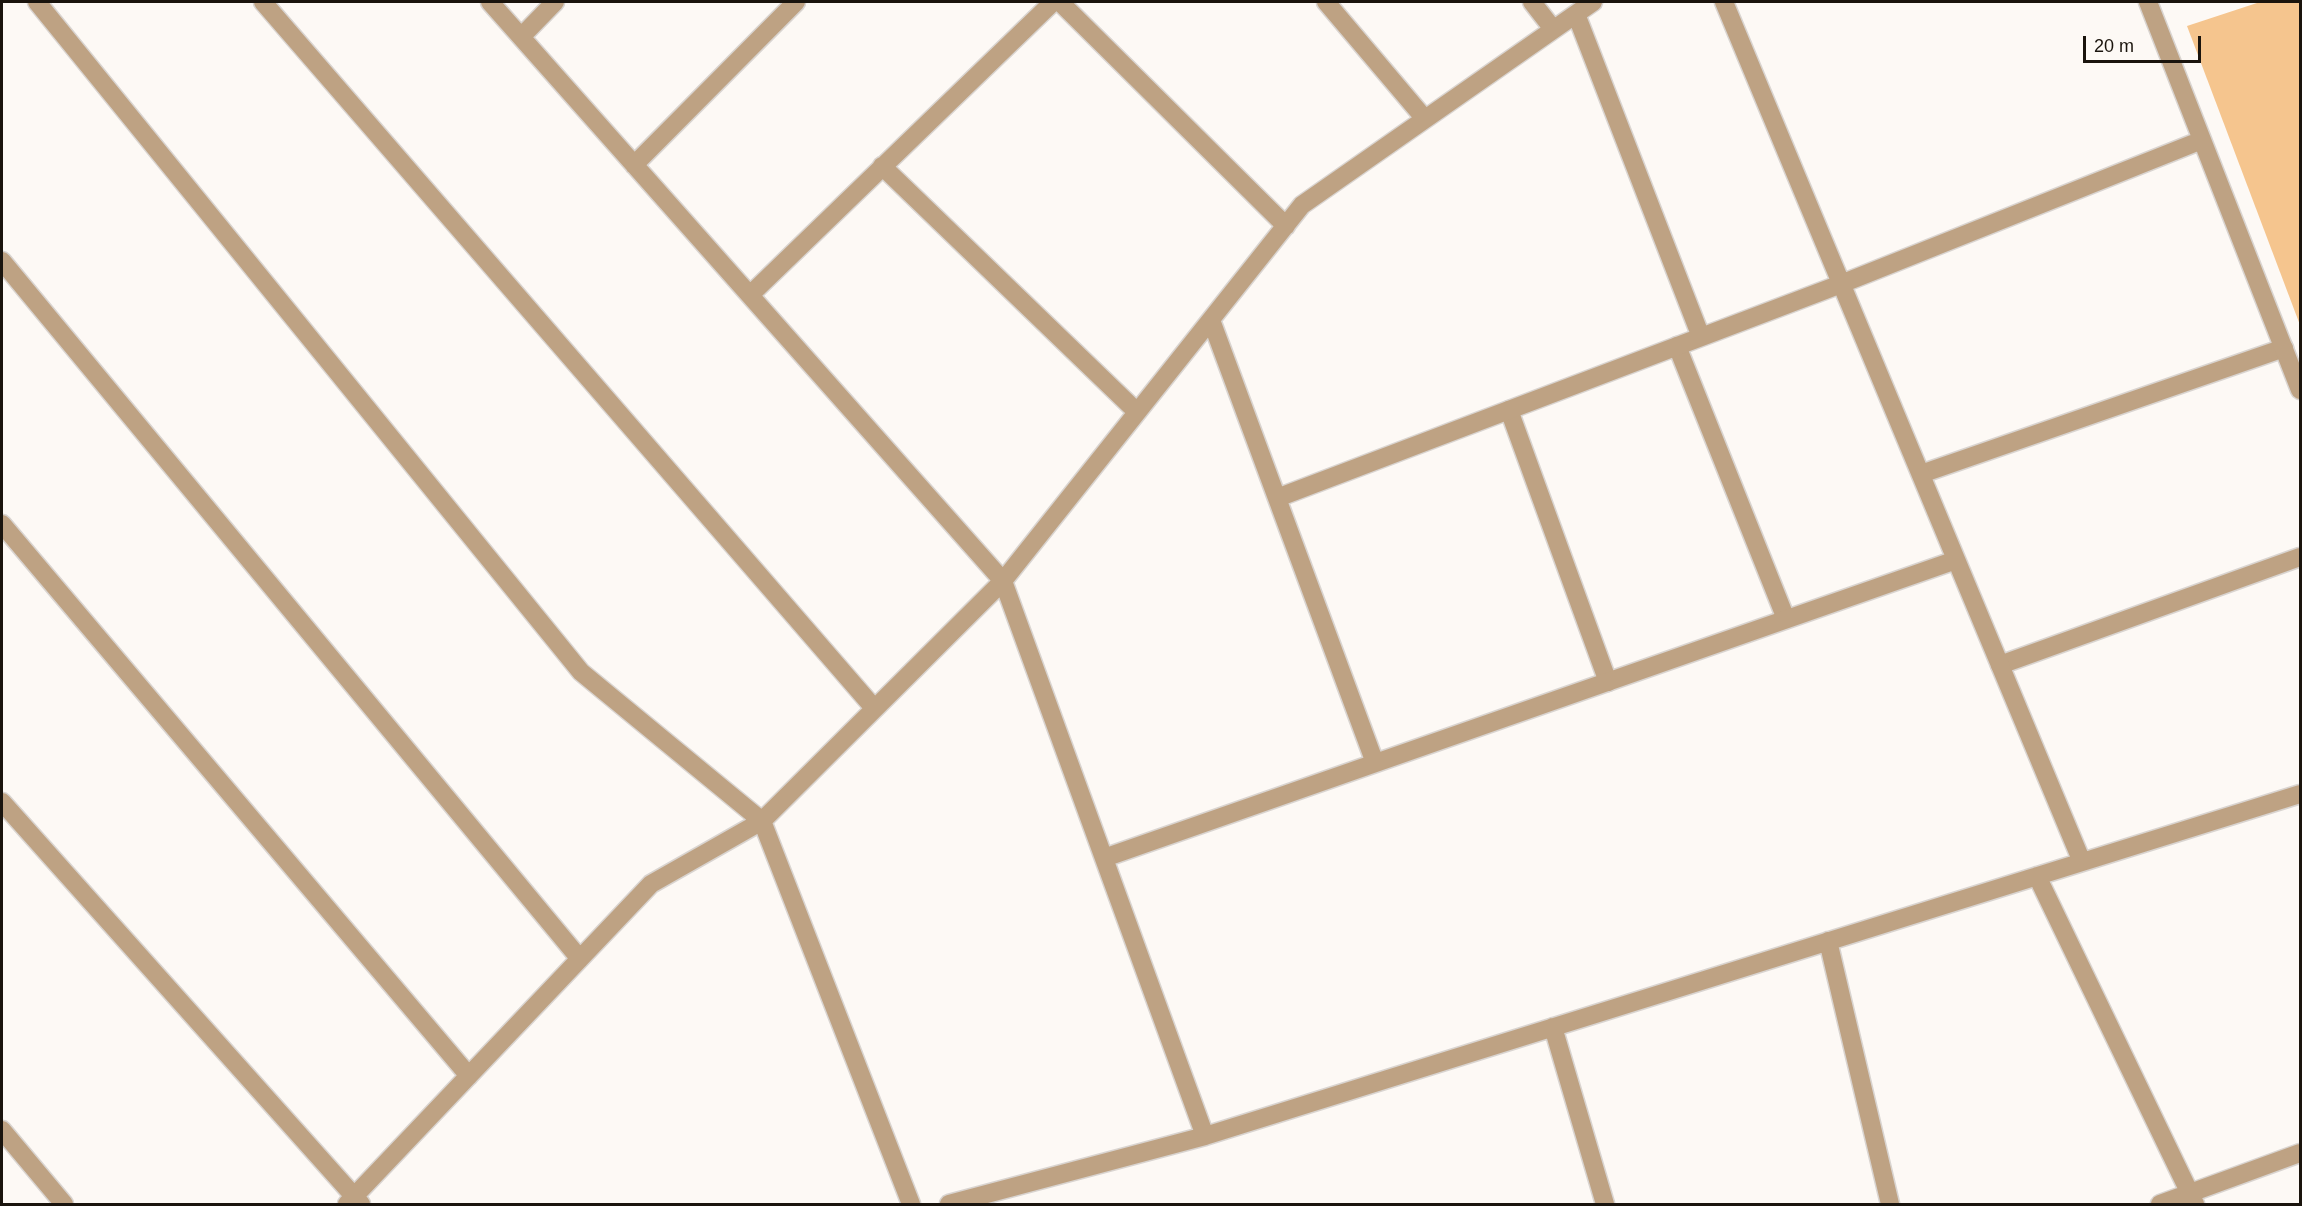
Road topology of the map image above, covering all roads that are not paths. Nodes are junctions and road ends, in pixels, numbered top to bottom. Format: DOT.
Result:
graph roads {
  1 [pos="37,2"];
  2 [pos="263,2"];
  3 [pos="490,2"];
  4 [pos="555,2"];
  5 [pos="796,2"];
  6 [pos="1053,2"];
  7 [pos="1060,2"];
  8 [pos="1326,2"];
  9 [pos="1532,2"];
  10 [pos="1593,2"];
  11 [pos="1724,2"];
  12 [pos="2148,2"];
  13 [pos="1575,14"];
  14 [pos="1553,29"];
  15 [pos="521,37"];
  16 [pos="1425,119"];
  17 [pos="2202,140"];
  18 [pos="634,165"];
  19 [pos="882,166"];
  20 [pos="1286,226"];
  21 [pos="2,261"];
  22 [pos="1841,284"];
  23 [pos="750,295"];
  24 [pos="1211,320"];
  25 [pos="1701,337"];
  26 [pos="1677,346"];
  27 [pos="2284,348"];
  28 [pos="2301,390"];
  29 [pos="1509,410"];
  30 [pos="1137,412"];
  31 [pos="1921,474"];
  32 [pos="1277,498"];
  33 [pos="2,524"];
  34 [pos="2301,557"];
  35 [pos="1956,560"];
  36 [pos="1003,580"];
  37 [pos="1786,619"];
  38 [pos="2000,665"];
  39 [pos="1608,682"];
  40 [pos="874,708"];
  41 [pos="1375,763"];
  42 [pos="2301,794"];
  43 [pos="2,801"];
  44 [pos="762,820"];
  45 [pos="1104,858"];
  46 [pos="2082,862"];
  47 [pos="2037,876"];
  48 [pos="1828,941"];
  49 [pos="580,959"];
  50 [pos="1553,1027"];
  51 [pos="469,1076"];
  52 [pos="2,1130"];
  53 [pos="1205,1136"];
  54 [pos="2301,1153"];
  55 [pos="2192,1199"];
  56 [pos="354,1202"];
  57 [pos="64,1204"];
  58 [pos="910,1204"];
  59 [pos="949,1204"];
  60 [pos="1605,1204"];
  61 [pos="1890,1204"];
  62 [pos="2160,1204"];
  1 -- 44 [label="street"];
  2 -- 40 [label="street"];
  3 -- 15 [label="street"];
  4 -- 15 [label="street"];
  5 -- 18 [label="street"];
  6 -- 19 [label="street"];
  7 -- 20 [label="street"];
  8 -- 16 [label="street"];
  9 -- 14 [label="street"];
  10 -- 13 [label="street"];
  11 -- 22 [label="street"];
  12 -- 17 [label="street"];
  13 -- 14 [label="street"];
  13 -- 25 [label="street"];
  14 -- 16 [label="street"];
  15 -- 18 [label="street"];
  16 -- 20 [label="street"];
  17 -- 22 [label="street"];
  17 -- 27 [label="street"];
  18 -- 23 [label="street"];
  19 -- 23 [label="street"];
  19 -- 30 [label="street"];
  20 -- 24 [label="street"];
  21 -- 49 [label="street"];
  22 -- 25 [label="street"];
  22 -- 31 [label="street"];
  23 -- 36 [label="street"];
  24 -- 30 [label="street"];
  24 -- 32 [label="street"];
  25 -- 26 [label="street"];
  26 -- 29 [label="street"];
  26 -- 37 [label="street"];
  27 -- 28 [label="street"];
  27 -- 31 [label="street"];
  29 -- 32 [label="street"];
  29 -- 39 [label="street"];
  30 -- 36 [label="street"];
  31 -- 35 [label="street"];
  32 -- 41 [label="street"];
  33 -- 51 [label="street"];
  34 -- 38 [label="street"];
  35 -- 37 [label="street"];
  35 -- 38 [label="street"];
  36 -- 40 [label="street"];
  36 -- 45 [label="street"];
  37 -- 39 [label="street"];
  38 -- 46 [label="street"];
  39 -- 41 [label="street"];
  40 -- 44 [label="street"];
  41 -- 45 [label="street"];
  42 -- 46 [label="street"];
  43 -- 56 [label="street"];
  44 -- 49 [label="street"];
  44 -- 58 [label="street"];
  45 -- 53 [label="street"];
  46 -- 47 [label="street"];
  47 -- 48 [label="street"];
  47 -- 55 [label="street"];
  48 -- 50 [label="street"];
  48 -- 61 [label="street"];
  49 -- 51 [label="street"];
  50 -- 53 [label="street"];
  50 -- 60 [label="street"];
  51 -- 56 [label="street"];
  52 -- 57 [label="street"];
  53 -- 59 [label="street"];
  54 -- 55 [label="street"];
  55 -- 62 [label="street"];
}
